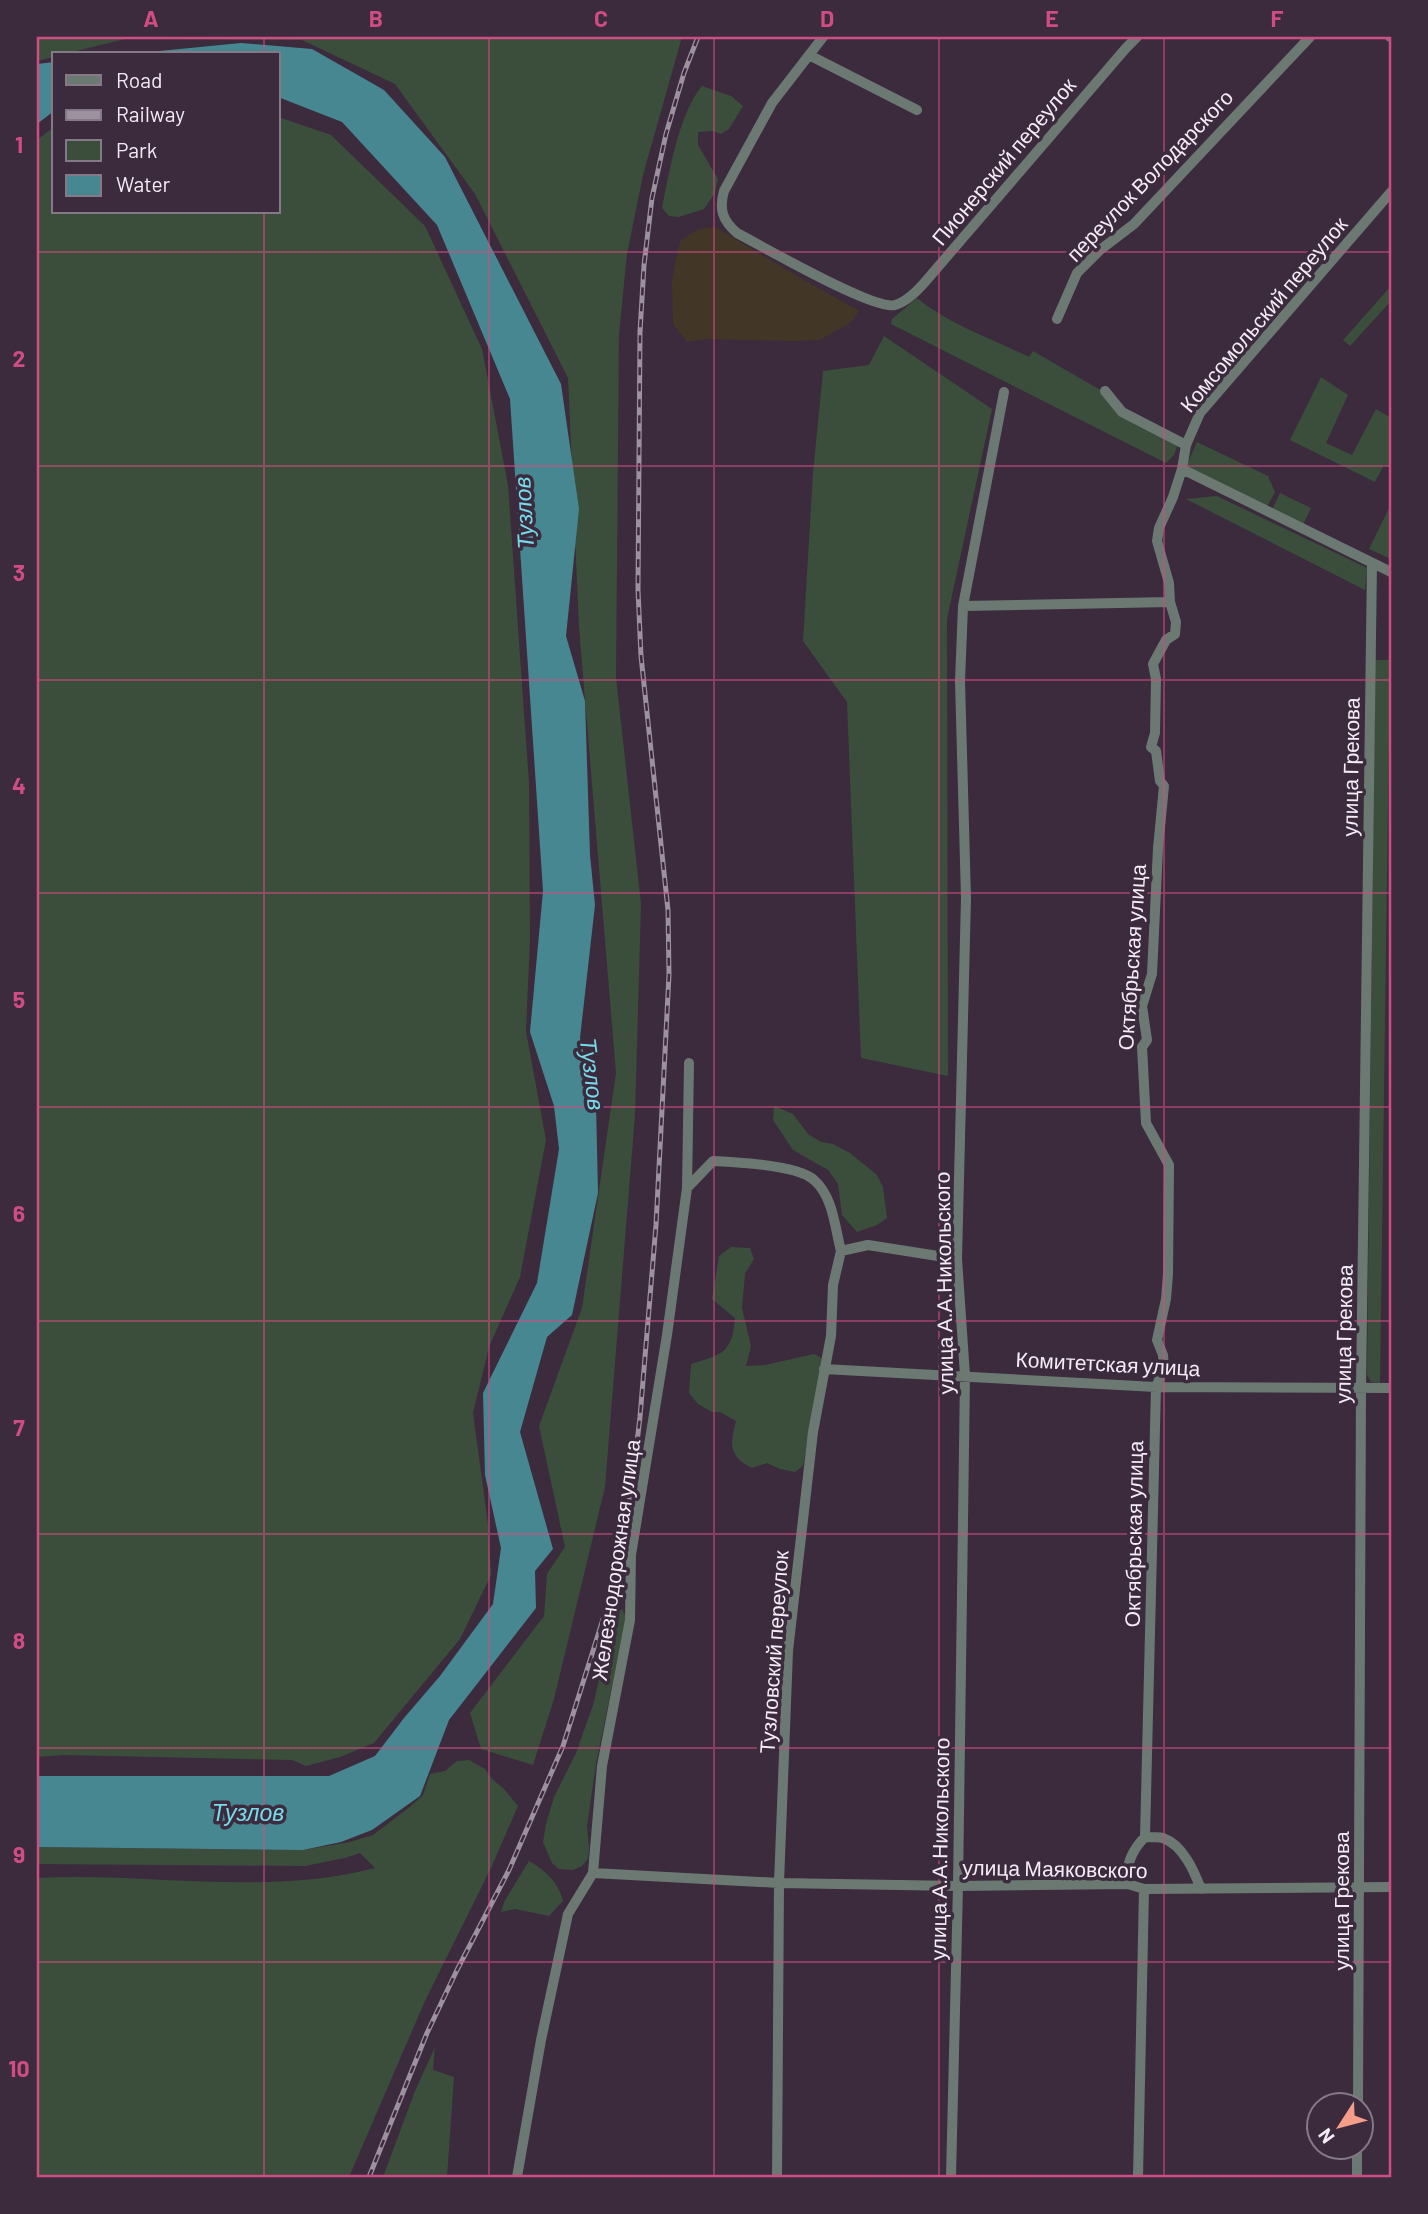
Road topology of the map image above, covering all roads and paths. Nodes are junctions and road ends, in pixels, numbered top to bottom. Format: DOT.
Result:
graph roads {
  1 [pos="823,37"];
  2 [pos="1137,37"];
  3 [pos="1310,37"];
  4 [pos="809,55"];
  5 [pos="917,110"];
  6 [pos="1391,192"];
  7 [pos="1057,319"];
  8 [pos="1105,391"];
  9 [pos="1004,393"];
  10 [pos="1186,445"];
  11 [pos="1182,469"];
  12 [pos="1372,563"];
  13 [pos="1391,572"];
  14 [pos="1170,602"];
  15 [pos="963,606"];
  16 [pos="689,1063"];
  17 [pos="687,1188"];
  18 [pos="841,1251"];
  19 [pos="957,1259"];
  20 [pos="824,1369"];
  21 [pos="965,1375"];
  22 [pos="1156,1387"];
  23 [pos="1391,1388"];
  24 [pos="1362,1389"];
  25 [pos="1145,1837"];
  26 [pos="593,1873"];
  27 [pos="779,1883"];
  28 [pos="1128,1884"];
  29 [pos="958,1886"];
  30 [pos="1360,1887"];
  31 [pos="1391,1887"];
  32 [pos="1144,1889"];
  33 [pos="1201,1889"];
  34 [pos="1358,2092"];
  35 [pos="517,2177"];
  36 [pos="777,2177"];
  37 [pos="951,2177"];
  38 [pos="1138,2177"];
  1 -- 4 [label="street"];
  2 -- 4 [label="street, Пионерский переулок"];
  3 -- 7 [label="street, переулок Володарского"];
  4 -- 5 [label="street"];
  6 -- 10 [label="street, Комсомольский переулок"];
  8 -- 10 [label="street"];
  9 -- 15 [label="street, улица А.А.Никольского"];
  10 -- 11 [label="street, Комсомольский переулок"];
  11 -- 12 [label="street"];
  11 -- 14 [label="street, Октябрьская улица"];
  12 -- 13 [label="street"];
  12 -- 24 [label="street, улица Грекова"];
  14 -- 15 [label="street"];
  14 -- 22 [label="street, Октябрьская улица"];
  15 -- 19 [label="street, улица А.А.Никольского"];
  16 -- 17 [label="street, Железнодорожная улица"];
  17 -- 18 [label="street"];
  17 -- 26 [label="street, Железнодорожная улица"];
  18 -- 19 [label="street"];
  18 -- 20 [label="street, Тузловский переулок"];
  19 -- 21 [label="street, улица А.А.Никольского"];
  20 -- 21 [label="street, Комитетская улица"];
  20 -- 27 [label="street, Тузловский переулок"];
  21 -- 22 [label="street, Комитетская улица"];
  21 -- 29 [label="street, улица А.А.Никольского"];
  22 -- 24 [label="street, Комитетская улица"];
  22 -- 25 [label="street, Октябрьская улица"];
  23 -- 24 [label="street, Комитетская улица"];
  24 -- 30 [label="street, улица Грекова"];
  25 -- 28 [label="street"];
  25 -- 33 [label="street"];
  26 -- 27 [label="street, улица Маяковского"];
  26 -- 35 [label="street, Железнодорожная улица"];
  27 -- 29 [label="street, улица Маяковского"];
  27 -- 36 [label="street, Тузловский переулок"];
  28 -- 29 [label="street, улица Маяковского"];
  28 -- 32 [label="street, улица Маяковского"];
  29 -- 37 [label="street, улица А.А.Никольского"];
  30 -- 31 [label="street, улица Маяковского"];
  30 -- 33 [label="street, улица Маяковского"];
  30 -- 34 [label="street, улица Грекова"];
  32 -- 33 [label="street, улица Маяковского"];
  32 -- 38 [label="street"];
}
